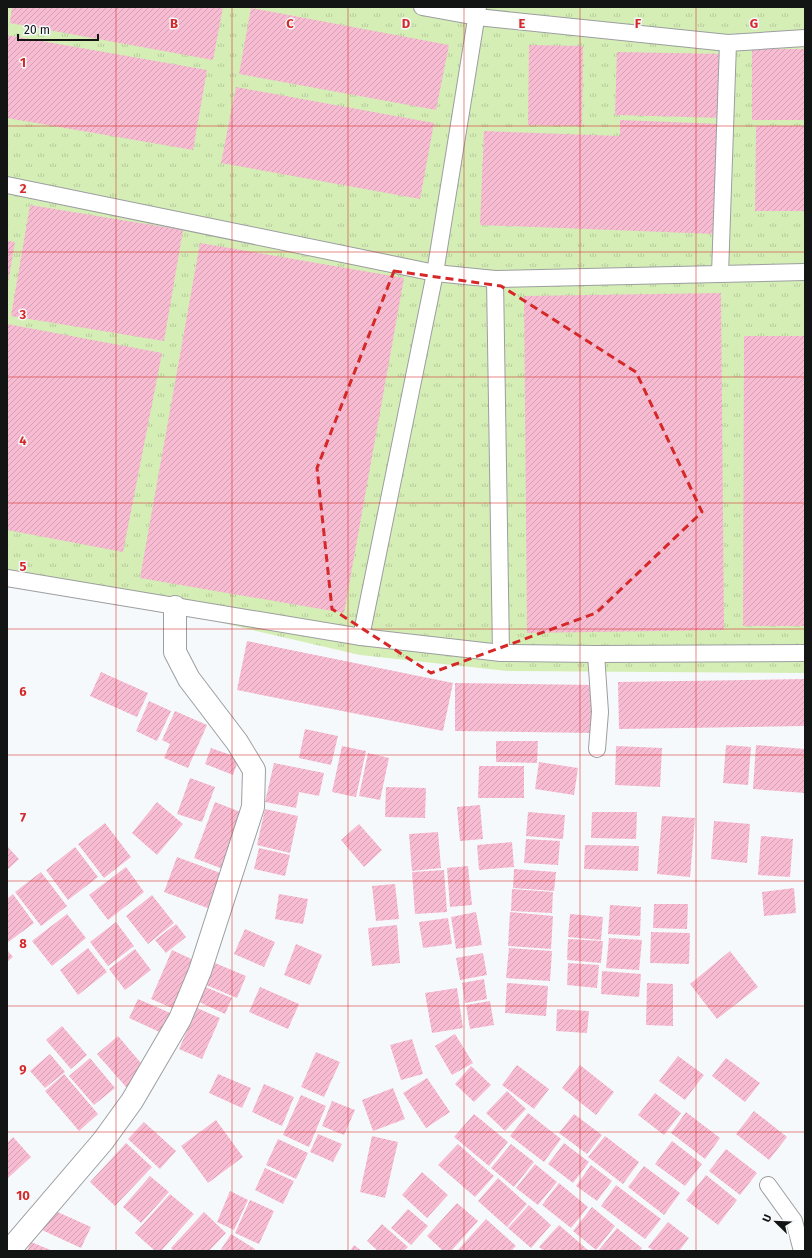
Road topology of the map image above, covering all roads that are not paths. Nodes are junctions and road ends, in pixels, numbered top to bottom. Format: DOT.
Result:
graph roads {
  1 [pos="422,7"];
  2 [pos="478,12"];
  3 [pos="805,38"];
  4 [pos="728,43"];
  5 [pos="7,185"];
  6 [pos="805,272"];
  7 [pos="435,273"];
  8 [pos="720,274"];
  9 [pos="494,279"];
  10 [pos="7,578"];
  11 [pos="175,607"];
  12 [pos="361,637"];
  13 [pos="501,653"];
  14 [pos="805,653"];
  15 [pos="596,654"];
  16 [pos="596,749"];
  17 [pos="768,1185"];
  18 [pos="8,1251"];
  19 [pos="802,1251"];
  1 -- 2 [label="lane"];
  2 -- 4 [label="lane"];
  2 -- 7 [label="lane"];
  3 -- 4 [label="lane"];
  4 -- 8 [label="lane"];
  5 -- 7 [label="lane"];
  6 -- 8 [label="lane"];
  7 -- 9 [label="lane"];
  7 -- 12 [label="lane"];
  8 -- 9 [label="lane"];
  9 -- 13 [label="lane"];
  10 -- 11 [label="lane"];
  11 -- 12 [label="lane"];
  11 -- 18 [label="street"];
  12 -- 13 [label="lane"];
  13 -- 15 [label="lane"];
  14 -- 15 [label="lane"];
  15 -- 16 [label="lane"];
  17 -- 19 [label="lane"];
}
